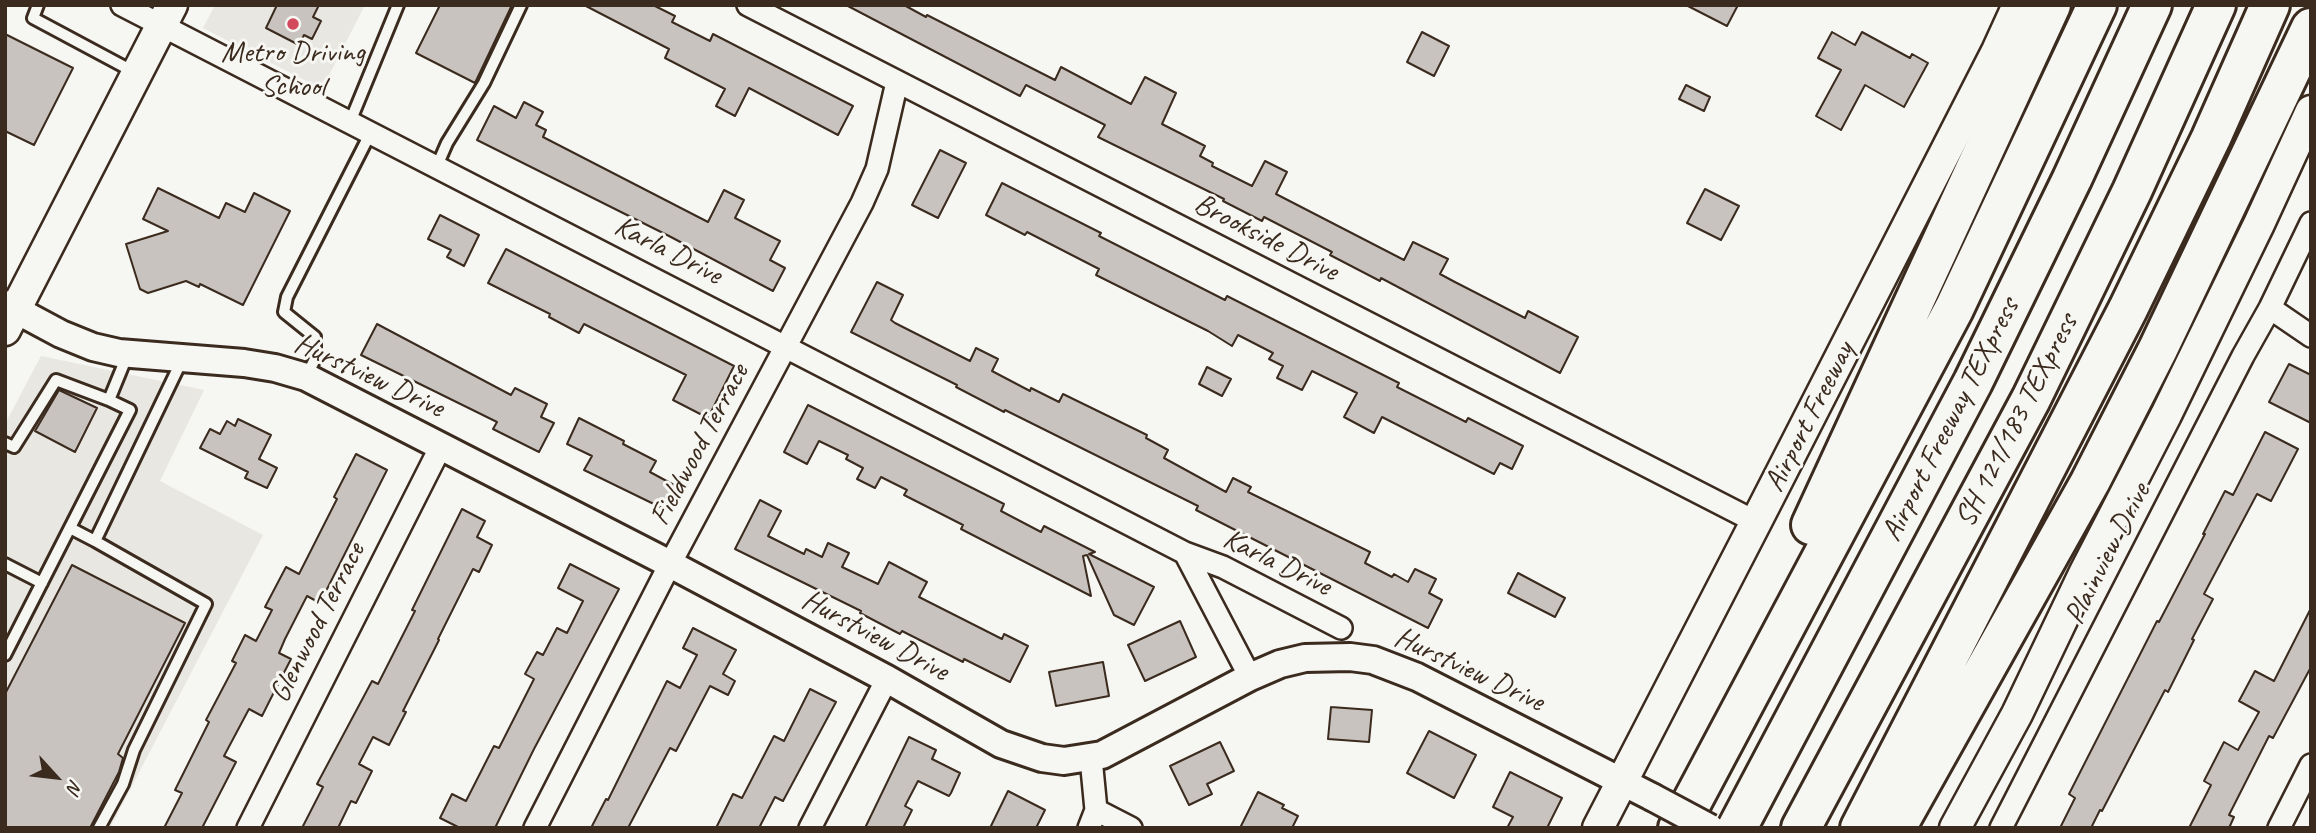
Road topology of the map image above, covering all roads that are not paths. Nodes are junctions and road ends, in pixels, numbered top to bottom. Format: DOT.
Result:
graph roads {
  1 [pos="38,5"];
  2 [pos="121,5"];
  3 [pos="398,5"];
  4 [pos="521,5"];
  5 [pos="748,5"];
  6 [pos="2018,5"];
  7 [pos="2052,5"];
  8 [pos="2097,5"];
  9 [pos="2152,5"];
  10 [pos="2216,5"];
  11 [pos="2270,5"];
  12 [pos="167,15"];
  13 [pos="2311,28"];
  14 [pos="137,73"];
  15 [pos="897,82"];
  16 [pos="2311,111"];
  17 [pos="350,122"];
  18 [pos="371,132"];
  19 [pos="437,166"];
  20 [pos="2311,223"];
  21 [pos="2270,309"];
  22 [pos="9,315"];
  23 [pos="2311,336"];
  24 [pos="787,346"];
  25 [pos="128,354"];
  26 [pos="183,358"];
  27 [pos="306,377"];
  28 [pos="109,400"];
  29 [pos="5,443"];
  30 [pos="441,446"];
  31 [pos="1756,522"];
  32 [pos="71,528"];
  33 [pos="95,541"];
  34 [pos="1185,553"];
  35 [pos="5,564"];
  36 [pos="670,564"];
  37 [pos="42,583"];
  38 [pos="1341,628"];
  39 [pos="5,655"];
  40 [pos="1251,677"];
  41 [pos="887,679"];
  42 [pos="1724,739"];
  43 [pos="1091,758"];
  44 [pos="2311,765"];
  45 [pos="1621,781"];
  46 [pos="1092,819"];
  47 [pos="99,828"];
  48 [pos="248,828"];
  49 [pos="535,828"];
  50 [pos="810,828"];
  51 [pos="1130,828"];
  52 [pos="1598,828"];
  53 [pos="1678,828"];
  54 [pos="1710,828"];
  55 [pos="1737,828"];
  56 [pos="1801,828"];
  57 [pos="1860,828"];
  58 [pos="1896,828"];
  59 [pos="1955,828"];
  60 [pos="2001,828"];
  61 [pos="2279,828"];
  1 -- 14 [label="lane"];
  2 -- 12 [label="street, Karla Drive"];
  3 -- 17 [label="lane"];
  4 -- 19 [label="lane"];
  5 -- 15 [label="street, Brookside Drive"];
  6 -- 31 [label="main road, Airport Freeway"];
  7 -- 42 [label="highway"];
  8 -- 42 [label="highway"];
  9 -- 55 [label="highway, Airport Freeway TEXpress"];
  10 -- 56 [label="highway, SH 121/183 TEXpress"];
  11 -- 57 [label="highway"];
  12 -- 14 [label="main road"];
  12 -- 17 [label="street, Karla Drive"];
  13 -- 58 [label="highway"];
  14 -- 22 [label="main road"];
  15 -- 24 [label="street, Fieldwood Terrace"];
  15 -- 31 [label="street, Brookside Drive"];
  16 -- 59 [label="main road"];
  17 -- 18 [label="street, Karla Drive"];
  18 -- 19 [label="street, Karla Drive"];
  18 -- 27 [label="lane"];
  19 -- 24 [label="street, Karla Drive"];
  20 -- 21 [label="street, Plainview Drive"];
  21 -- 23 [label="street"];
  21 -- 60 [label="street, Plainview Drive"];
  22 -- 25 [label="street, Hurstview Drive"];
  24 -- 34 [label="street, Karla Drive"];
  24 -- 36 [label="street, Fieldwood Terrace"];
  25 -- 26 [label="street, Hurstview Drive"];
  25 -- 28 [label="lane"];
  26 -- 27 [label="street, Hurstview Drive"];
  26 -- 33 [label="lane"];
  27 -- 30 [label="street, Hurstview Drive"];
  28 -- 29 [label="lane"];
  28 -- 32 [label="lane"];
  30 -- 36 [label="street, Hurstview Drive"];
  30 -- 48 [label="street, Glenwood Terrace"];
  31 -- 45 [label="main road, Airport Freeway"];
  32 -- 33 [label="lane"];
  32 -- 37 [label="lane"];
  33 -- 47 [label="lane"];
  34 -- 38 [label="street, Karla Drive"];
  34 -- 40 [label="street, Karla Drive"];
  35 -- 37 [label="lane"];
  36 -- 41 [label="street, Hurstview Drive"];
  36 -- 49 [label="street, Fieldwood Terrace"];
  37 -- 39 [label="lane"];
  40 -- 43 [label="street, Hurstview Drive"];
  40 -- 45 [label="street, Hurstview Drive"];
  41 -- 43 [label="street, Hurstview Drive"];
  41 -- 50 [label="street"];
  42 -- 53 [label="highway"];
  43 -- 46 [label="street"];
  44 -- 61 [label="street"];
  45 -- 52 [label="main road, Airport Freeway"];
  45 -- 54 [label="street, Hurstview Drive, bridge"];
  46 -- 51 [label="street"];
}
